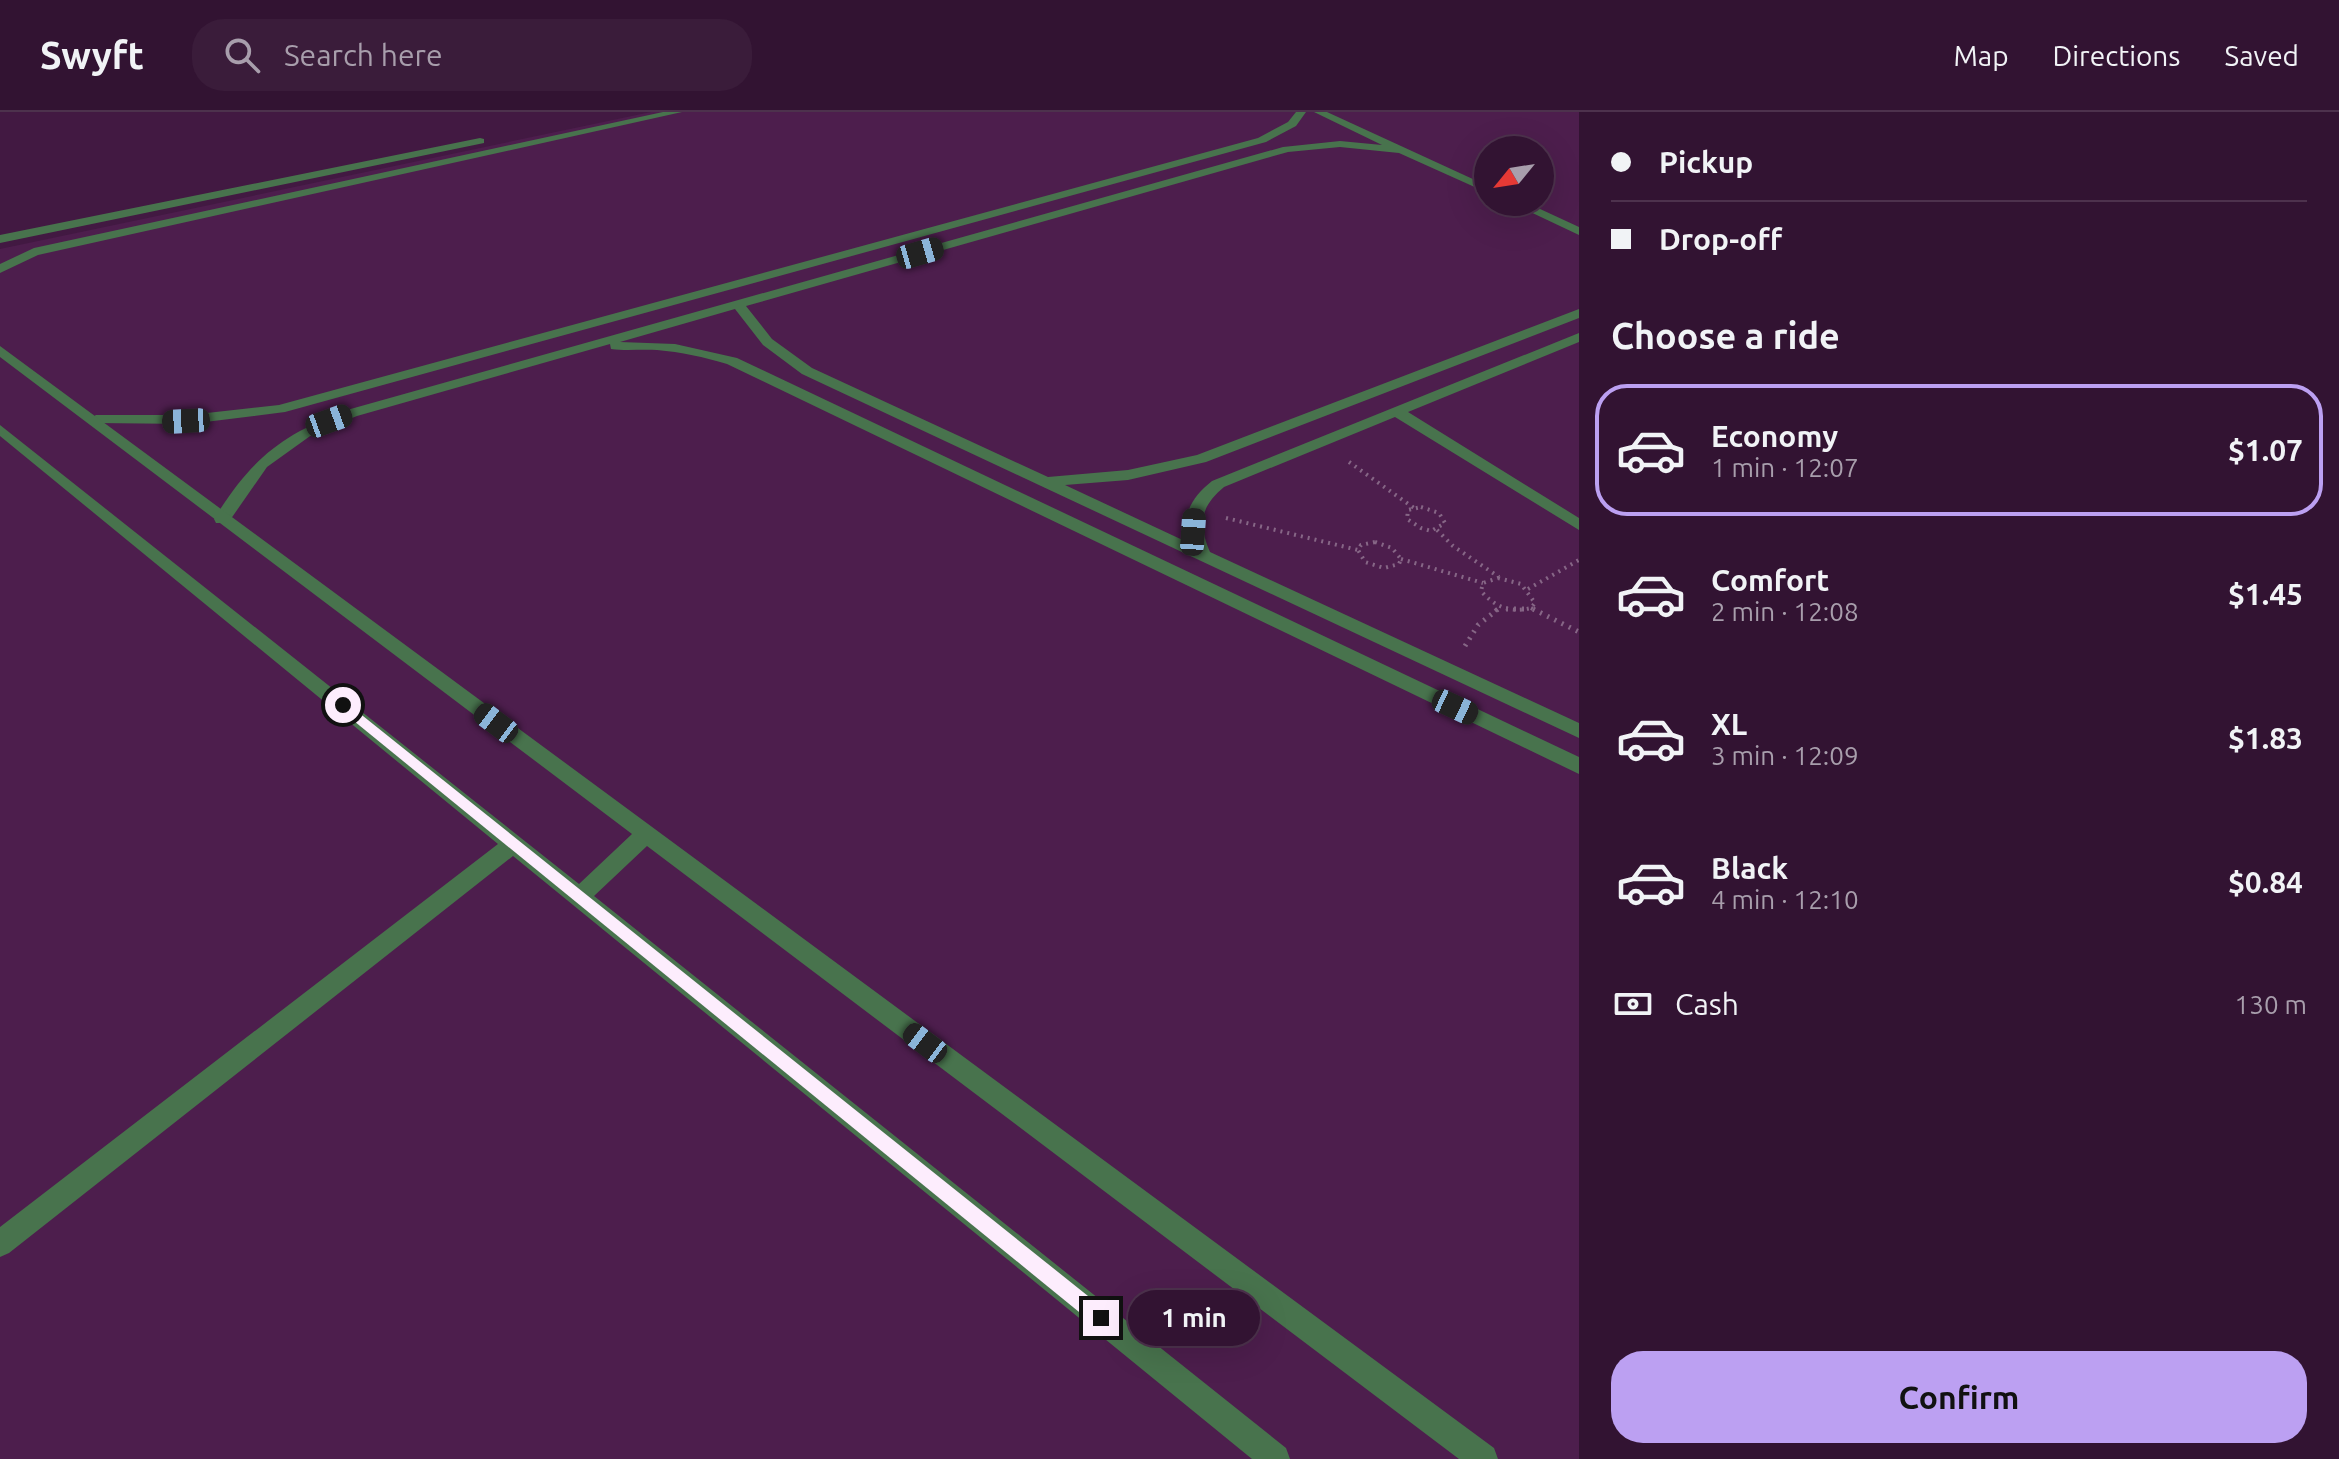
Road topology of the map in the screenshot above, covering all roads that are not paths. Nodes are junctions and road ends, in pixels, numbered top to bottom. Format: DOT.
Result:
graph roads {
  1 [pos="617,112"];
  2 [pos="677,112"];
  3 [pos="1301,112"];
  4 [pos="1319,112"];
  5 [pos="1345,112"];
  6 [pos="540,128"];
  7 [pos="508,149"];
  8 [pos="1401,150"];
  9 [pos="1459,163"];
  10 [pos="1442,168"];
  11 [pos="1474,170"];
  12 [pos="313,176"];
  13 [pos="1474,183"];
  14 [pos="323,189"];
  15 [pos="1554,206"];
  16 [pos="1546,216"];
  17 [pos="1579,217"];
  18 [pos="111,218"];
  19 [pos="1579,231"];
  20 [pos="118,234"];
  21 [pos="27,235"];
  22 [pos="0,239"];
  23 [pos="900,239"];
  24 [pos="34,252"];
  25 [pos="920,253"];
  26 [pos="0,269"];
  27 [pos="738,304"];
  28 [pos="1579,313"];
  29 [pos="1579,337"];
  30 [pos="1494,346"];
  31 [pos="0,350"];
  32 [pos="564,353"];
  33 [pos="1521,361"];
  34 [pos="340,392"];
  35 [pos="1396,411"];
  36 [pos="1323,412"];
  37 [pos="352,413"];
  38 [pos="899,413"];
  39 [pos="96,419"];
  40 [pos="0,429"];
  41 [pos="877,430"];
  42 [pos="1351,430"];
  43 [pos="1046,482"];
  44 [pos="222,519"];
  45 [pos="1579,525"];
  46 [pos="1155,533"];
  47 [pos="1136,554"];
  48 [pos="1203,556"];
  49 [pos="1449,671"];
  50 [pos="1430,695"];
  51 [pos="1579,731"];
  52 [pos="1579,766"];
  53 [pos="645,835"];
  54 [pos="514,843"];
  55 [pos="580,896"];
  56 [pos="0,1244"];
  57 [pos="1275,1459"];
  58 [pos="1483,1459"];
  1 -- 6 [label="street"];
  2 -- 7 [label="street"];
  3 -- 23 [label="street"];
  4 -- 8 [label="street"];
  5 -- 9 [label="street"];
  7 -- 12 [label="street"];
  7 -- 14 [label="street"];
  8 -- 10 [label="street"];
  8 -- 25 [label="street"];
  9 -- 10 [label="street"];
  9 -- 11 [label="street"];
  10 -- 13 [label="street"];
  12 -- 14 [label="street"];
  12 -- 18 [label="street"];
  14 -- 20 [label="street"];
  15 -- 17 [label="street"];
  16 -- 19 [label="street"];
  18 -- 20 [label="street"];
  18 -- 21 [label="street"];
  20 -- 24 [label="street"];
  21 -- 22 [label="street"];
  21 -- 24 [label="street"];
  23 -- 25 [label="street"];
  23 -- 34 [label="street"];
  24 -- 26 [label="street"];
  25 -- 27 [label="street"];
  27 -- 32 [label="street"];
  27 -- 38 [label="street"];
  28 -- 30 [label="street"];
  29 -- 33 [label="street"];
  30 -- 33 [label="street"];
  30 -- 36 [label="street"];
  31 -- 39 [label="street"];
  32 -- 37 [label="street"];
  32 -- 41 [label="street"];
  33 -- 35 [label="street"];
  34 -- 37 [label="street"];
  34 -- 39 [label="street"];
  35 -- 42 [label="street"];
  35 -- 45 [label="street"];
  36 -- 42 [label="street"];
  36 -- 43 [label="street"];
  37 -- 44 [label="street"];
  38 -- 41 [label="street"];
  38 -- 43 [label="street"];
  39 -- 44 [label="street"];
  40 -- 54 [label="street"];
  41 -- 47 [label="street"];
  42 -- 48 [label="street"];
  43 -- 46 [label="street"];
  44 -- 53 [label="street"];
  46 -- 47 [label="street"];
  46 -- 48 [label="street"];
  47 -- 50 [label="street"];
  48 -- 49 [label="street"];
  49 -- 50 [label="street"];
  49 -- 51 [label="street"];
  50 -- 52 [label="street"];
  53 -- 55 [label="street"];
  53 -- 58 [label="street"];
  54 -- 55 [label="street"];
  54 -- 56 [label="street"];
  55 -- 57 [label="street"];
}
